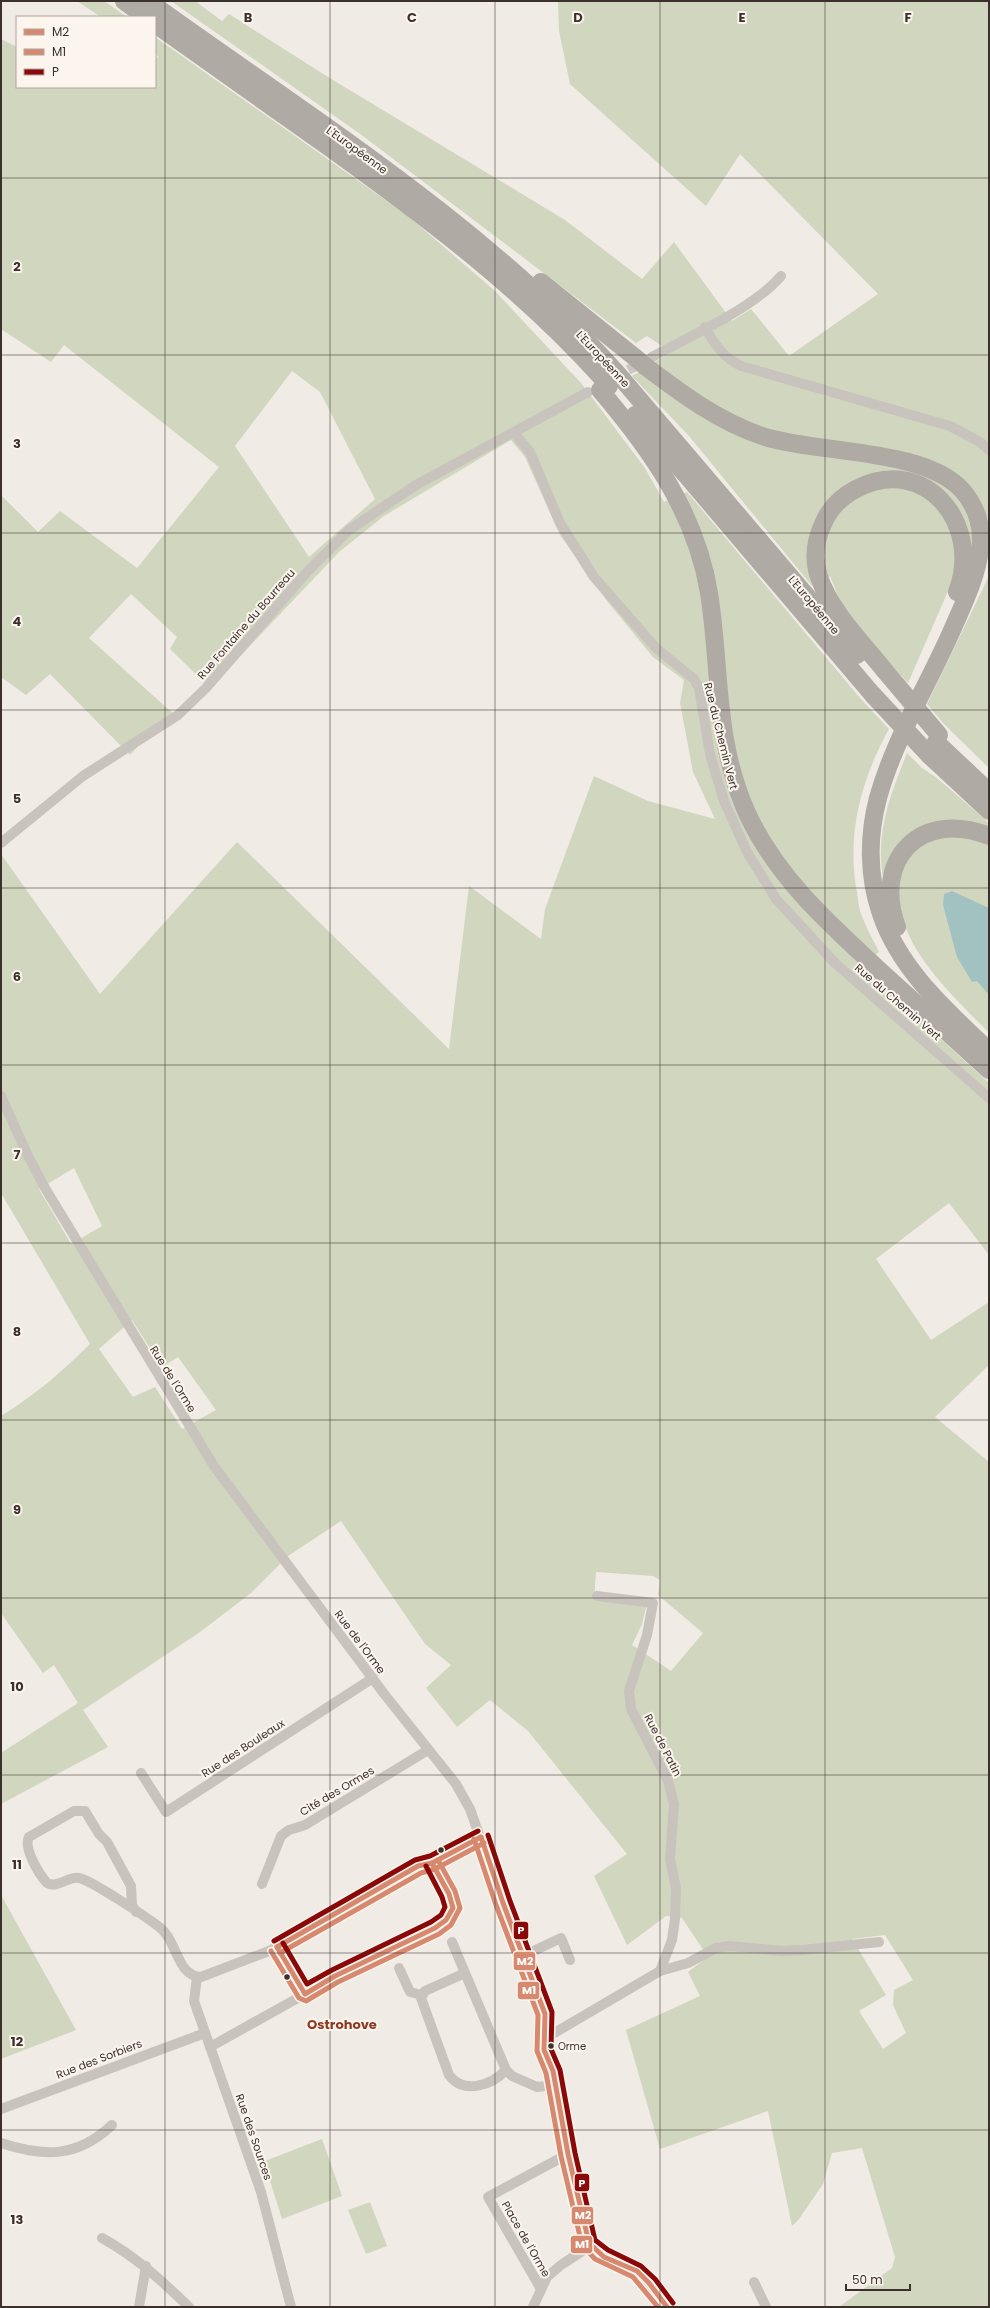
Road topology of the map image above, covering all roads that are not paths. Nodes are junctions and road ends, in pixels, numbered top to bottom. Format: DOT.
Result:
graph roads {
  1 [pos="124,1"];
  2 [pos="148,1"];
  3 [pos="145,16"];
  4 [pos="156,25"];
  5 [pos="351,145"];
  6 [pos="781,276"];
  7 [pos="705,327"];
  8 [pos="645,361"];
  9 [pos="604,383"];
  10 [pos="514,433"];
  11 [pos="989,450"];
  12 [pos="879,682"];
  13 [pos="935,744"];
  14 [pos="989,784"];
  15 [pos="989,792"];
  16 [pos="989,811"];
  17 [pos="989,836"];
  18 [pos="1,842"];
  19 [pos="989,1046"];
  20 [pos="989,1051"];
  21 [pos="989,1064"];
  22 [pos="989,1070"];
  23 [pos="1,1096"];
  24 [pos="989,1098"];
  25 [pos="598,1596"];
  26 [pos="372,1678"];
  27 [pos="428,1750"];
  28 [pos="141,1774"];
  29 [pos="481,1837"];
  30 [pos="432,1863"];
  31 [pos="262,1884"];
  32 [pos="136,1912"];
  33 [pos="452,1942"];
  34 [pos="879,1942"];
  35 [pos="277,1947"];
  36 [pos="523,1956"];
  37 [pos="570,1960"];
  38 [pos="399,1968"];
  39 [pos="660,1971"];
  40 [pos="465,1973"];
  41 [pos="197,1977"];
  42 [pos="305,1994"];
  43 [pos="422,1995"];
  44 [pos="205,2032"];
  45 [pos="544,2039"];
  46 [pos="210,2047"];
  47 [pos="506,2070"];
  48 [pos="555,2085"];
  49 [pos="1,2109"];
  50 [pos="112,2125"];
  51 [pos="1,2143"];
  52 [pos="568,2154"];
  53 [pos="102,2238"];
  54 [pos="590,2246"];
  55 [pos="146,2266"];
  56 [pos="754,2282"];
  57 [pos="541,2289"];
  58 [pos="139,2307"];
  59 [pos="189,2307"];
  60 [pos="291,2307"];
  61 [pos="533,2307"];
  62 [pos="667,2307"];
  63 [pos="766,2307"];
  1 -- 3 [label="highway"];
  2 -- 5 [label="highway, L'Européenne"];
  4 -- 9 [label="highway, L'Européenne"];
  5 -- 8 [label="highway"];
  5 -- 9 [label="highway, L'Européenne"];
  6 -- 7 [label="street"];
  7 -- 8 [label="street"];
  7 -- 11 [label="street"];
  8 -- 20 [label="highway"];
  9 -- 10 [label="street, Rue Fontaine du Bourreau"];
  9 -- 12 [label="highway, L'Européenne"];
  9 -- 22 [label="highway"];
  10 -- 18 [label="street, Rue Fontaine du Bourreau"];
  10 -- 24 [label="street, Rue du Chemin Vert"];
  12 -- 13 [label="highway, L'Européenne, bridge"];
  12 -- 13 [label="highway, bridge"];
  12 -- 21 [label="highway"];
  13 -- 14 [label="highway"];
  13 -- 15 [label="highway, L'Européenne"];
  13 -- 16 [label="highway, L'Européenne"];
  17 -- 19 [label="highway"];
  23 -- 26 [label="street, Rue de l'Orme"];
  25 -- 39 [label="street, Rue de Patin"];
  26 -- 27 [label="street, Rue de l'Orme"];
  26 -- 28 [label="street, Rue des Bouleaux"];
  27 -- 29 [label="street, Rue de l'Orme"];
  27 -- 31 [label="street, Cité des Ormes"];
  29 -- 30 [label="street"];
  29 -- 36 [label="street, Rue de l'Orme"];
  30 -- 35 [label="street"];
  30 -- 42 [label="street"];
  32 -- 32 [label="street"];
  32 -- 41 [label="street"];
  33 -- 40 [label="street"];
  34 -- 39 [label="street"];
  35 -- 41 [label="street"];
  35 -- 42 [label="street"];
  36 -- 37 [label="street"];
  36 -- 45 [label="street, Rue de l'Orme"];
  38 -- 43 [label="street"];
  39 -- 45 [label="street"];
  40 -- 43 [label="street"];
  40 -- 47 [label="street"];
  41 -- 44 [label="street, Rue des Sources"];
  42 -- 46 [label="street"];
  43 -- 47 [label="street"];
  44 -- 46 [label="street, Rue des Sources"];
  44 -- 49 [label="street, Rue des Sorbiers"];
  45 -- 48 [label="street, Rue de l'Orme"];
  46 -- 60 [label="street, Rue des Sources"];
  47 -- 48 [label="street"];
  48 -- 52 [label="street, Rue de l'Orme"];
  50 -- 51 [label="street"];
  52 -- 54 [label="street, Rue de l'Orme"];
  52 -- 57 [label="street, Place de l'Orme"];
  53 -- 55 [label="street"];
  54 -- 57 [label="street"];
  54 -- 62 [label="street"];
  55 -- 58 [label="street"];
  55 -- 59 [label="street"];
  56 -- 63 [label="street"];
  57 -- 61 [label="street"];
}
